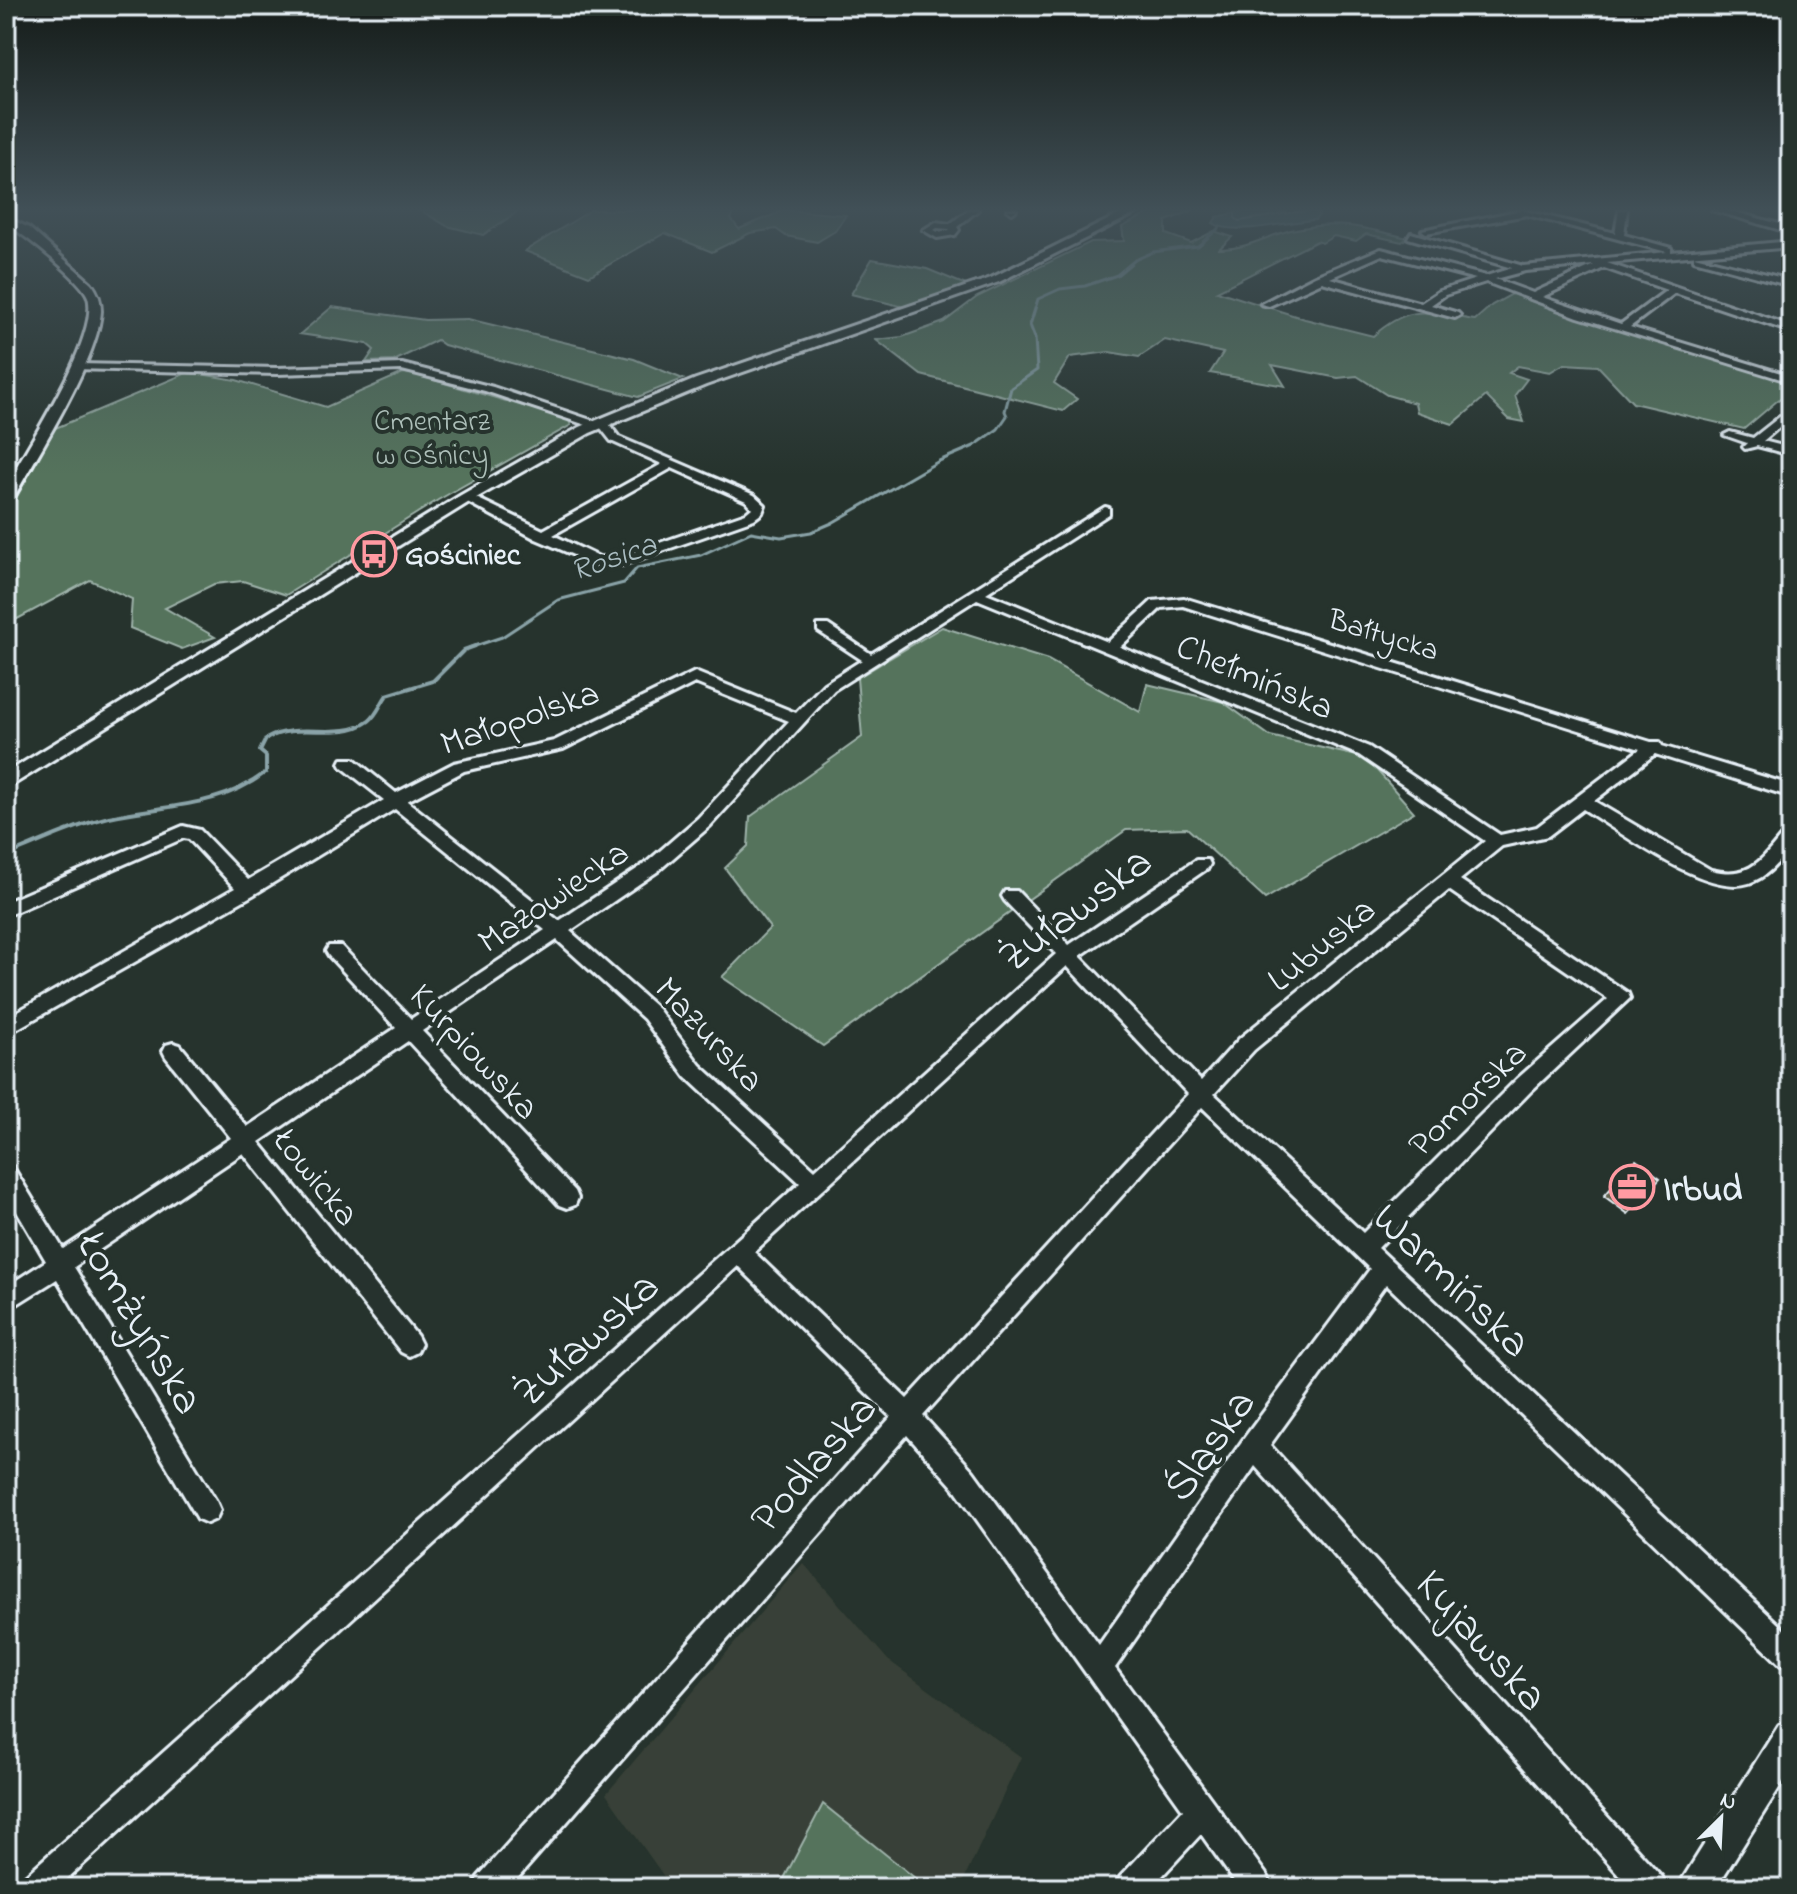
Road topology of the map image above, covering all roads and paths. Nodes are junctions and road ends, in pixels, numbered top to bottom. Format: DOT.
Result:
graph roads {
  1 [pos="94,298"];
  2 [pos="943,298"];
  3 [pos="1277,298"];
  4 [pos="1391,298"];
  5 [pos="1434,298"];
  6 [pos="1537,298"];
  7 [pos="1662,298"];
  8 [pos="1698,298"];
  9 [pos="1266,304"];
  10 [pos="1422,307"];
  11 [pos="1455,315"];
  12 [pos="1622,328"];
  13 [pos="1791,329"];
  14 [pos="78,367"];
  15 [pos="1791,379"];
  16 [pos="1791,411"];
  17 [pos="599,424"];
  18 [pos="1730,435"];
  19 [pos="1752,444"];
  20 [pos="1791,452"];
  21 [pos="671,464"];
  22 [pos="466,498"];
  23 [pos="6,499"];
  24 [pos="1105,511"];
  25 [pos="541,536"];
  26 [pos="975,593"];
  27 [pos="823,628"];
  28 [pos="1111,647"];
  29 [pos="870,659"];
  30 [pos="797,719"];
  31 [pos="1655,746"];
  32 [pos="348,763"];
  33 [pos="6,782"];
  34 [pos="1791,791"];
  35 [pos="394,801"];
  36 [pos="1583,802"];
  37 [pos="1791,836"];
  38 [pos="1492,846"];
  39 [pos="1202,864"];
  40 [pos="1449,881"];
  41 [pos="247,890"];
  42 [pos="1011,896"];
  43 [pos="6,909"];
  44 [pos="558,930"];
  45 [pos="335,951"];
  46 [pos="1067,955"];
  47 [pos="6,1027"];
  48 [pos="411,1029"];
  49 [pos="173,1051"];
  50 [pos="1201,1094"];
  51 [pos="245,1140"];
  52 [pos="6,1174"];
  53 [pos="814,1183"];
  54 [pos="567,1198"];
  55 [pos="1363,1248"];
  56 [pos="739,1252"];
  57 [pos="61,1264"];
  58 [pos="1384,1268"];
  59 [pos="6,1300"];
  60 [pos="409,1344"];
  61 [pos="908,1417"];
  62 [pos="1254,1446"];
  63 [pos="207,1510"];
  64 [pos="1791,1655"];
  65 [pos="1099,1668"];
  66 [pos="1791,1737"];
  67 [pos="1202,1811"];
  68 [pos="35,1888"];
  69 [pos="489,1888"];
  70 [pos="1131,1888"];
  71 [pos="1257,1888"];
  72 [pos="1651,1888"];
  73 [pos="1695,1888"];
  1 -- 14 [label="street"];
  2 -- 17 [label="street"];
  3 -- 9 [label="street"];
  4 -- 10 [label="street"];
  5 -- 10 [label="street"];
  6 -- 12 [label="street"];
  7 -- 12 [label="street"];
  8 -- 13 [label="street"];
  10 -- 11 [label="street"];
  12 -- 15 [label="street"];
  14 -- 17 [label="street"];
  14 -- 23 [label="street"];
  16 -- 19 [label="street"];
  17 -- 21 [label="street"];
  17 -- 22 [label="street"];
  18 -- 19 [label="street"];
  19 -- 20 [label="street"];
  21 -- 25 [label="street"];
  21 -- 25 [label="street"];
  22 -- 25 [label="street"];
  22 -- 33 [label="street"];
  24 -- 26 [label="street, Mazowiecka"];
  26 -- 28 [label="street, Chełmińska"];
  26 -- 29 [label="street, Mazowiecka"];
  27 -- 29 [label="street"];
  28 -- 31 [label="street, Bałtycka"];
  28 -- 38 [label="street, Chełmińska"];
  29 -- 30 [label="street, Mazowiecka"];
  30 -- 35 [label="street, Małopolska"];
  30 -- 44 [label="street, Mazowiecka"];
  31 -- 34 [label="street, Bałtycka"];
  31 -- 36 [label="street"];
  32 -- 35 [label="street"];
  35 -- 41 [label="street, Małopolska"];
  35 -- 44 [label="street"];
  36 -- 37 [label="street"];
  36 -- 38 [label="street"];
  38 -- 40 [label="street, Lubuska"];
  39 -- 46 [label="street, Żuławska"];
  40 -- 50 [label="street, Lubuska"];
  40 -- 55 [label="street, Pomorska"];
  41 -- 43 [label="street"];
  41 -- 47 [label="street, Małopolska"];
  42 -- 46 [label="street, Warmińska"];
  44 -- 48 [label="street, Mazowiecka"];
  44 -- 53 [label="street, Mazurska"];
  45 -- 48 [label="street, Kurpiowska"];
  46 -- 50 [label="street, Warmińska"];
  46 -- 53 [label="street, Żuławska"];
  48 -- 51 [label="street, Mazowiecka"];
  48 -- 54 [label="street, Kurpiowska"];
  49 -- 51 [label="street, Łowicka"];
  50 -- 55 [label="street, Warmińska"];
  50 -- 61 [label="street, Podlaska"];
  51 -- 57 [label="street, Mazowiecka"];
  51 -- 60 [label="street, Łowicka"];
  52 -- 57 [label="street, Łomżyńska"];
  53 -- 56 [label="street, Żuławska"];
  55 -- 58 [label="street, Warmińska"];
  56 -- 61 [label="street"];
  56 -- 68 [label="street, Żuławska"];
  57 -- 59 [label="street, Mazowiecka"];
  57 -- 63 [label="street, Łomżyńska"];
  58 -- 62 [label="street, Śląska"];
  58 -- 64 [label="street, Warmińska"];
  61 -- 65 [label="street"];
  61 -- 69 [label="street, Podlaska"];
  62 -- 65 [label="street, Śląska"];
  62 -- 72 [label="street, Kujawska"];
  65 -- 67 [label="street"];
  66 -- 73 [label="street"];
  67 -- 70 [label="street"];
  67 -- 71 [label="street"];
}
